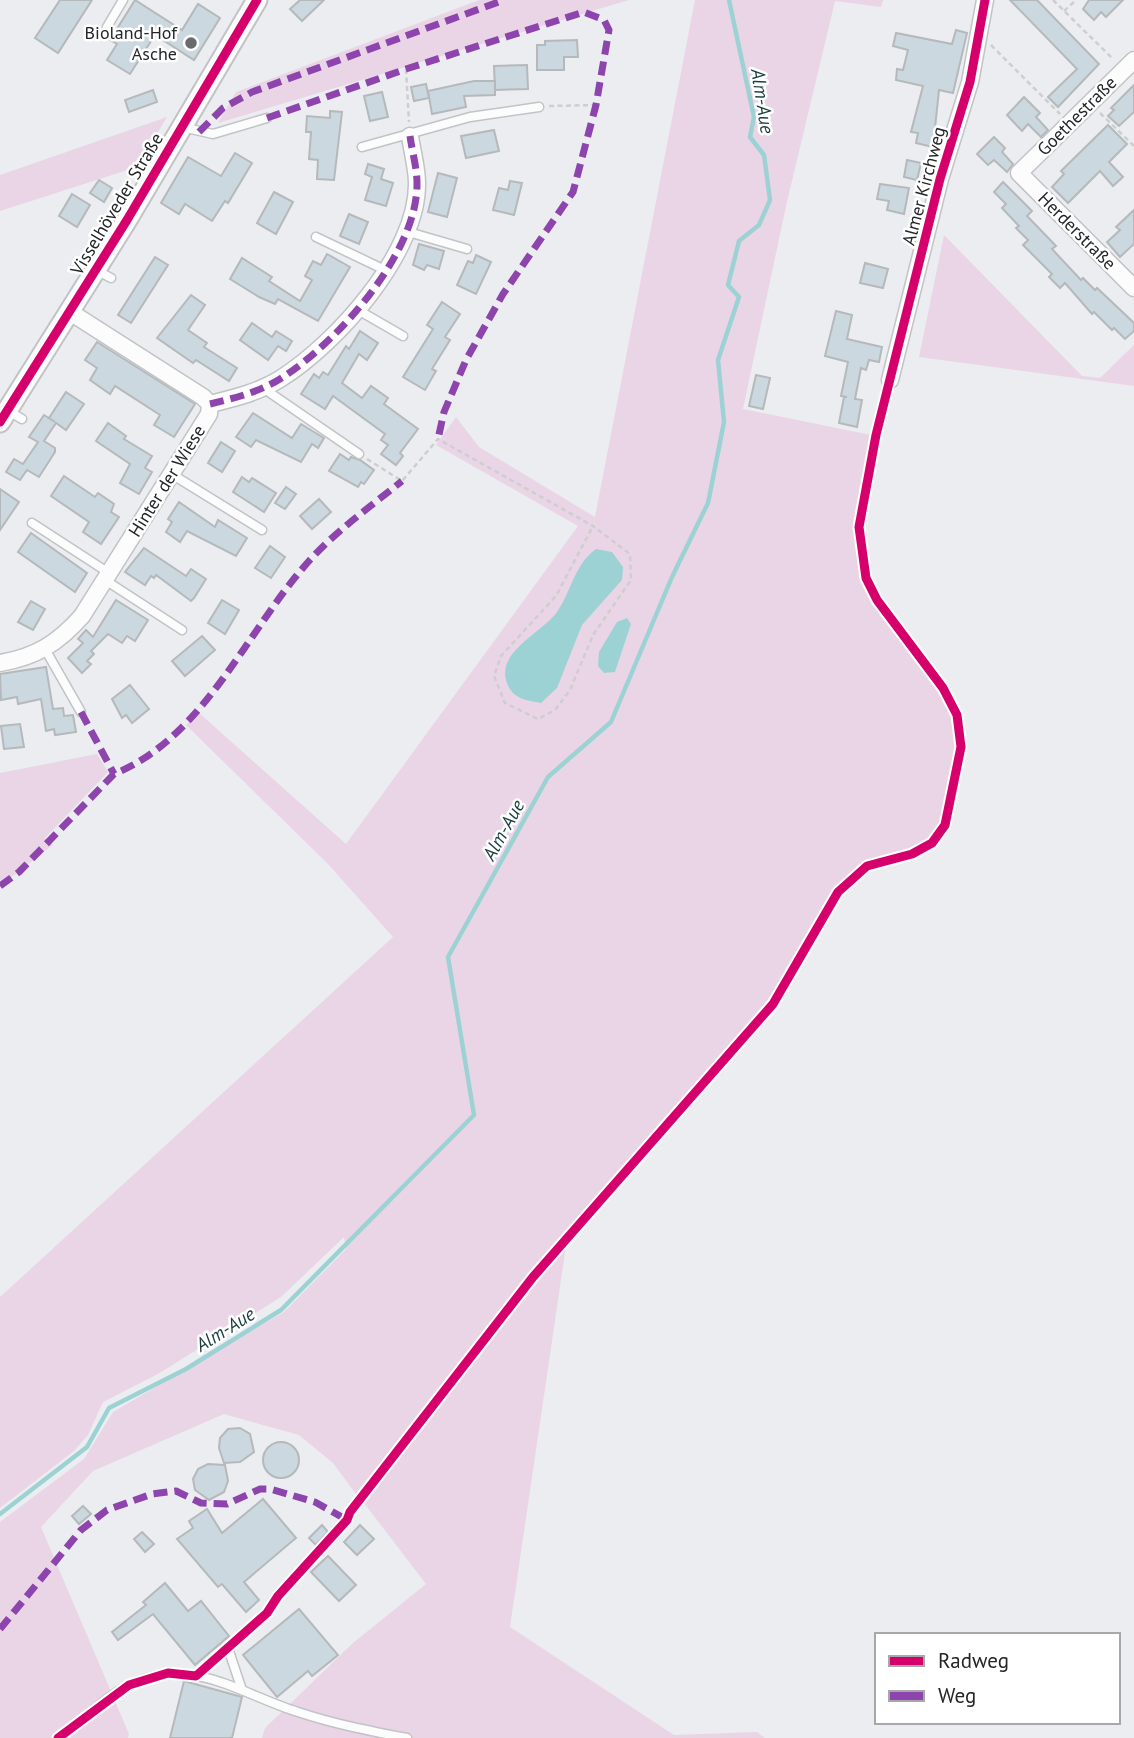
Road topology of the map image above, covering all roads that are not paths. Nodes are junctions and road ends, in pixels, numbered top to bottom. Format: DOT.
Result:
graph roads {
  1 [pos="123,0"];
  2 [pos="985,0"];
  3 [pos="253,1"];
  4 [pos="107,27"];
  5 [pos="1129,65"];
  6 [pos="539,107"];
  7 [pos="267,118"];
  8 [pos="182,127"];
  9 [pos="410,136"];
  10 [pos="362,147"];
  11 [pos="1019,173"];
  12 [pos="405,231"];
  13 [pos="316,237"];
  14 [pos="467,249"];
  15 [pos="385,270"];
  16 [pos="1134,288"];
  17 [pos="358,310"];
  18 [pos="70,312"];
  19 [pos="403,336"];
  20 [pos="890,380"];
  21 [pos="263,388"];
  22 [pos="210,404"];
  23 [pos="10,417"];
  24 [pos="359,454"];
  25 [pos="173,475"];
  26 [pos="32,523"];
  27 [pos="262,530"];
  28 [pos="107,577"];
  29 [pos="182,630"];
  30 [pos="45,649"];
  31 [pos="0,663"];
  32 [pos="81,712"];
  33 [pos="348,1520"];
  34 [pos="228,1648"];
  35 [pos="196,1676"];
  36 [pos="241,1687"];
  37 [pos="58,1738"];
  38 [pos="407,1738"];
  1 -- 4 [label="lane"];
  2 -- 20 [label="street, Almer Kirchweg"];
  3 -- 8 [label="street, Visselhöveder Straße"];
  5 -- 11 [label="street, Goethestraße"];
  6 -- 9 [label="lane"];
  7 -- 8 [label="lane"];
  8 -- 18 [label="street, Visselhöveder Straße"];
  9 -- 10 [label="lane"];
  9 -- 12 [label="street"];
  11 -- 16 [label="street, Herderstraße"];
  12 -- 14 [label="lane"];
  12 -- 15 [label="street"];
  13 -- 15 [label="lane"];
  15 -- 17 [label="street"];
  17 -- 19 [label="lane"];
  17 -- 21 [label="street"];
  18 -- 22 [label="street, Hinter der Wiese"];
  18 -- 23 [label="street, Visselhöveder Straße"];
  21 -- 22 [label="street"];
  21 -- 24 [label="lane"];
  22 -- 25 [label="street, Hinter der Wiese"];
  25 -- 27 [label="lane"];
  25 -- 28 [label="street, Hinter der Wiese"];
  26 -- 28 [label="lane"];
  28 -- 29 [label="lane"];
  28 -- 30 [label="street, Hinter der Wiese"];
  30 -- 31 [label="street, Hinter der Wiese"];
  30 -- 32 [label="lane"];
  33 -- 34 [label="lane"];
  34 -- 35 [label="lane"];
  34 -- 36 [label="lane"];
  35 -- 36 [label="lane"];
  35 -- 37 [label="lane"];
  36 -- 38 [label="lane"];
}
